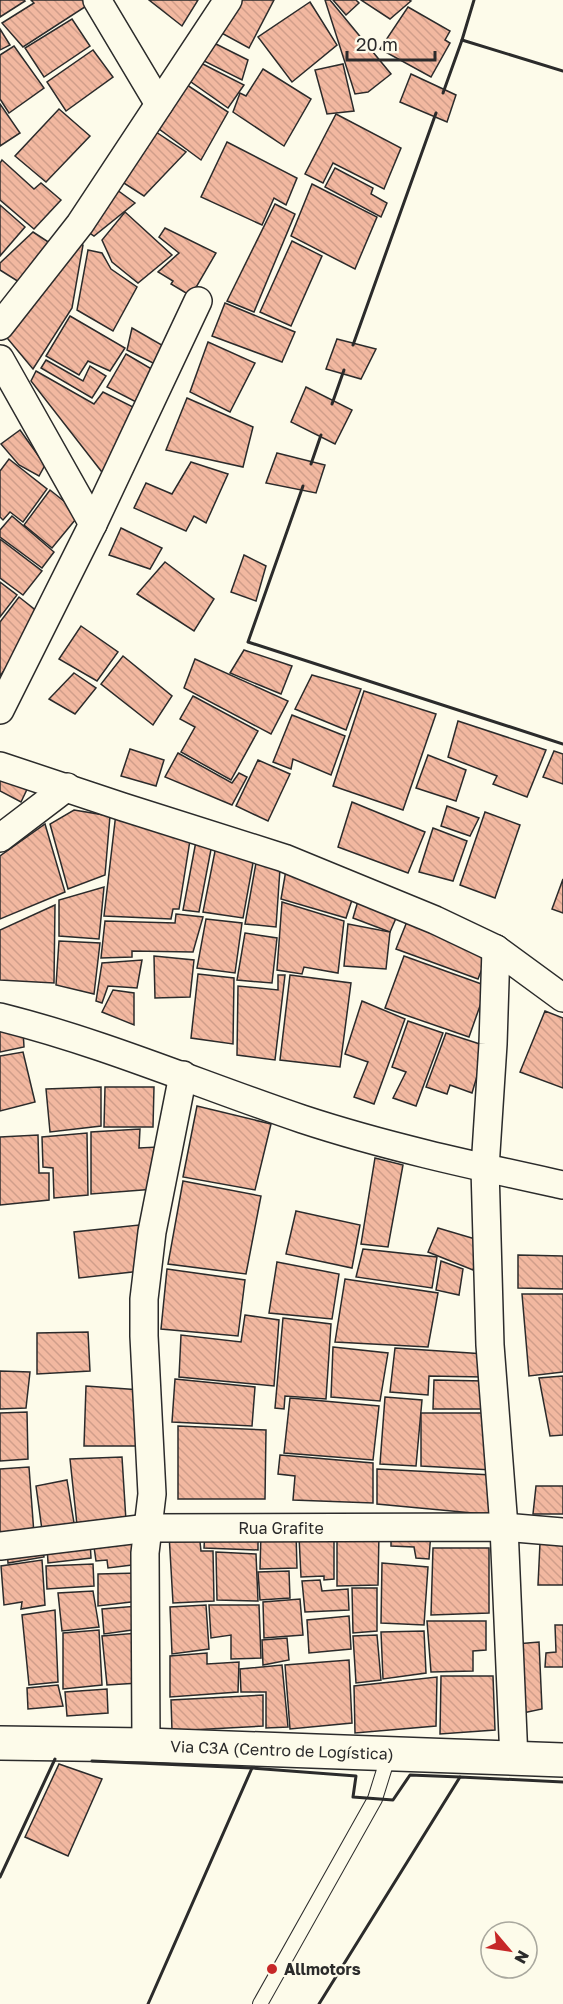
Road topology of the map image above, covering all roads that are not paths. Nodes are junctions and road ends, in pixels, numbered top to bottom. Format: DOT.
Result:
graph roads {
  1 [pos="97,0"];
  2 [pos="228,0"];
  3 [pos="159,104"];
  4 [pos="198,301"];
  5 [pos="0,326"];
  6 [pos="0,359"];
  7 [pos="93,524"];
  8 [pos="0,710"];
  9 [pos="0,766"];
  10 [pos="67,787"];
  11 [pos="0,838"];
  12 [pos="496,949"];
  13 [pos="563,999"];
  14 [pos="0,1017"];
  15 [pos="183,1075"];
  16 [pos="485,1168"];
  17 [pos="563,1185"];
  18 [pos="504,1527"];
  19 [pos="148,1528"];
  20 [pos="563,1532"];
  21 [pos="0,1546"];
  22 [pos="0,1741"];
  23 [pos="146,1745"];
  24 [pos="389,1754"];
  25 [pos="514,1760"];
  26 [pos="563,1760"];
  27 [pos="260,2004"];
  1 -- 3 [label="street"];
  2 -- 3 [label="street"];
  3 -- 5 [label="street"];
  4 -- 7 [label="street"];
  6 -- 7 [label="street"];
  7 -- 8 [label="street"];
  9 -- 10 [label="street"];
  10 -- 11 [label="street"];
  10 -- 12 [label="street"];
  12 -- 13 [label="street"];
  12 -- 16 [label="street"];
  14 -- 15 [label="street"];
  15 -- 16 [label="street"];
  15 -- 19 [label="street"];
  16 -- 17 [label="street"];
  16 -- 18 [label="street"];
  18 -- 19 [label="street, Rua Grafite"];
  18 -- 20 [label="street, Rua Grafite"];
  18 -- 25 [label="street"];
  19 -- 21 [label="street, Rua Grafite"];
  19 -- 23 [label="street"];
  22 -- 23 [label="street, Via C3A (Centro de Logística)"];
  23 -- 24 [label="street, Via C3A (Centro de Logística)"];
  24 -- 25 [label="street, Via C3A (Centro de Logística)"];
  24 -- 27 [label="lane"];
  25 -- 26 [label="street, Via C3A (Centro de Logística)"];
}
